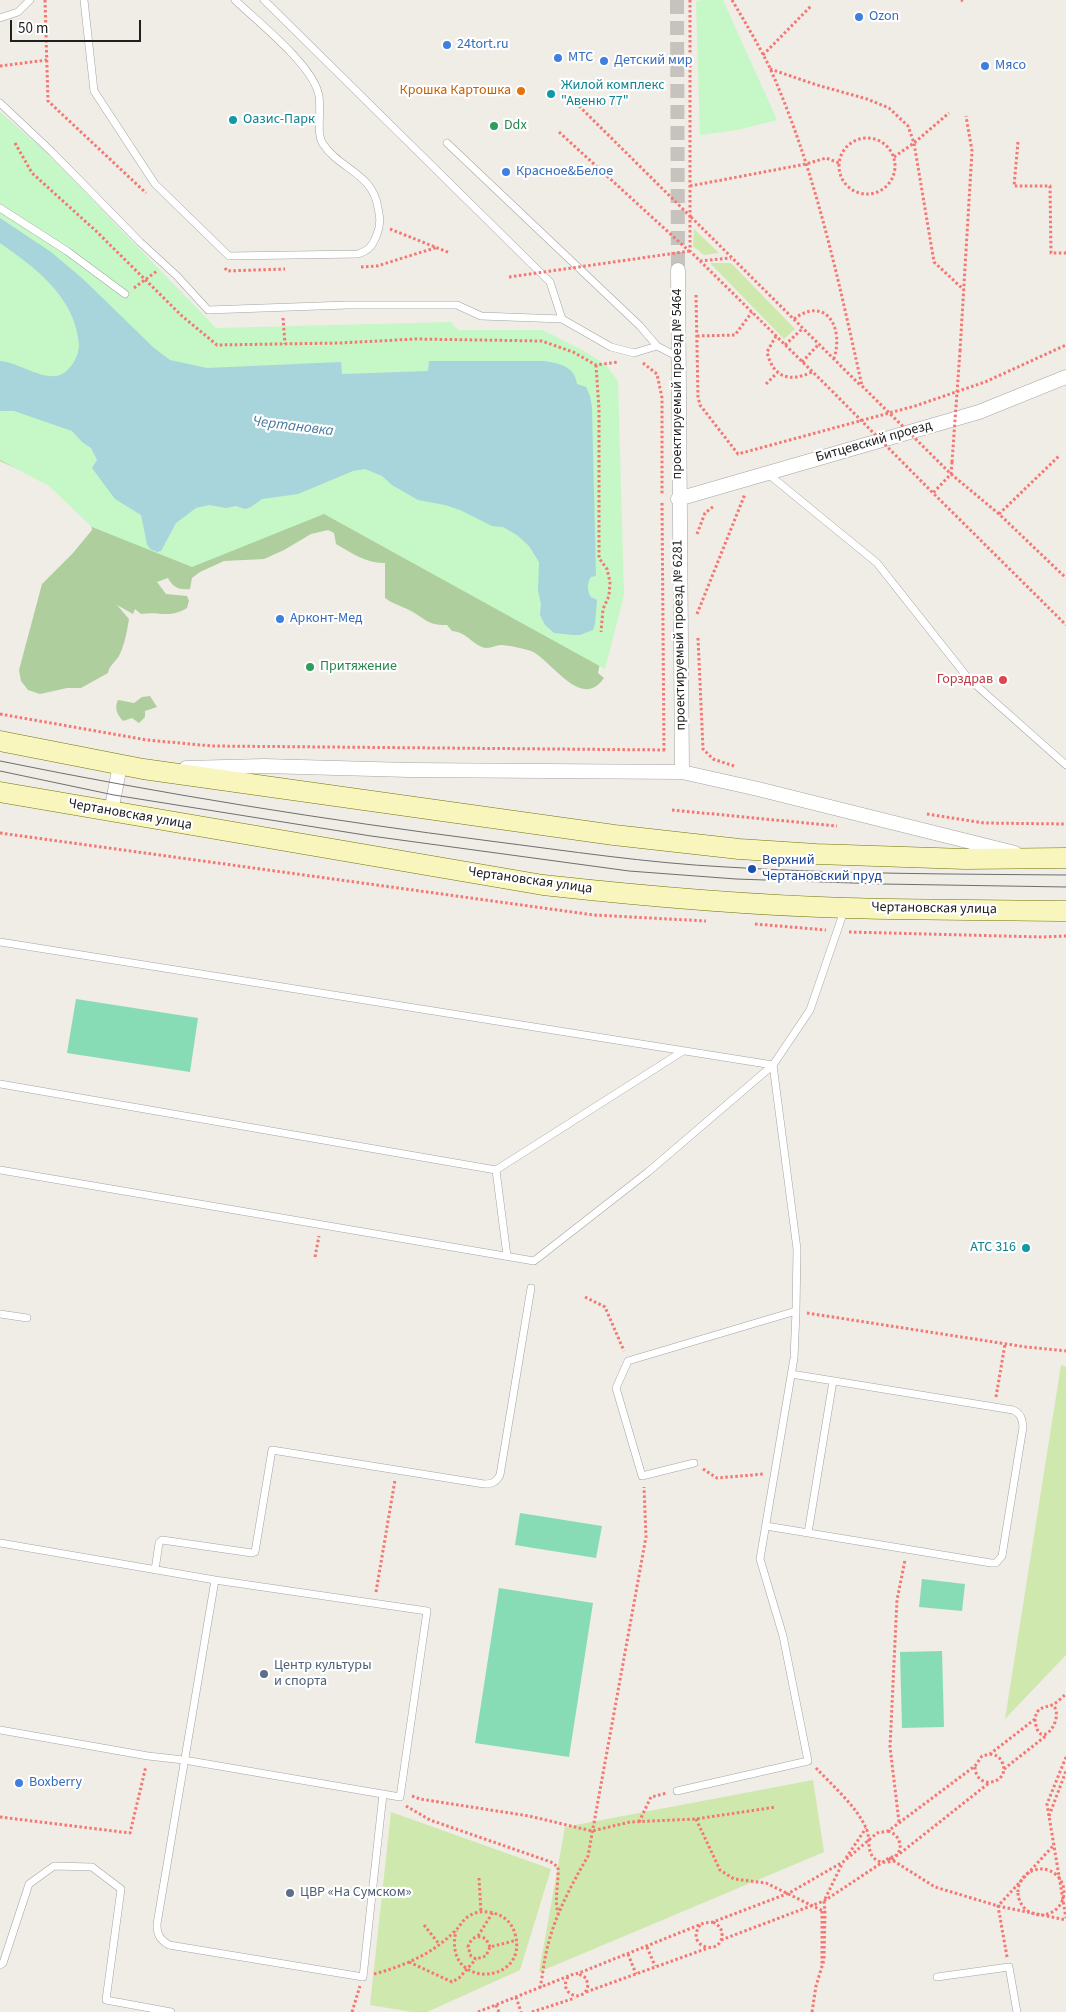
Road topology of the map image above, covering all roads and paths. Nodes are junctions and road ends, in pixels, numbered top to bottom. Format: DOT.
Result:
graph roads {
  1 [pos="30,0"];
  2 [pos="84,0"];
  3 [pos="236,0"];
  4 [pos="264,0"];
  5 [pos="690,0"];
  6 [pos="732,0"];
  7 [pos="812,5"];
  8 [pos="0,18"];
  9 [pos="763,55"];
  10 [pos="47,60"];
  11 [pos="0,66"];
  12 [pos="770,69"];
  13 [pos="0,103"];
  14 [pos="579,106"];
  15 [pos="949,113"];
  16 [pos="966,116"];
  17 [pos="559,132"];
  18 [pos="1018,142"];
  19 [pos="15,143"];
  20 [pos="447,143"];
  21 [pos="914,143"];
  22 [pos="894,157"];
  23 [pos="839,163"];
  24 [pos="806,164"];
  25 [pos="690,186"];
  26 [pos="0,208"];
  27 [pos="691,217"];
  28 [pos="381,225"];
  29 [pos="438,247"];
  30 [pos="690,251"];
  31 [pos="450,253"];
  32 [pos="1066,253"];
  33 [pos="732,258"];
  34 [pos="700,261"];
  35 [pos="377,266"];
  36 [pos="161,268"];
  37 [pos="678,270"];
  38 [pos="509,277"];
  39 [pos="146,280"];
  40 [pos="695,288"];
  41 [pos="964,290"];
  42 [pos="125,294"];
  43 [pos="752,312"];
  44 [pos="284,318"];
  45 [pos="562,319"];
  46 [pos="794,319"];
  47 [pos="802,328"];
  48 [pos="696,336"];
  49 [pos="776,336"];
  50 [pos="285,344"];
  51 [pos="819,344"];
  52 [pos="785,345"];
  53 [pos="1066,345"];
  54 [pos="657,346"];
  55 [pos="637,355"];
  56 [pos="678,356"];
  57 [pos="834,358"];
  58 [pos="802,362"];
  59 [pos="596,365"];
  60 [pos="812,372"];
  61 [pos="777,373"];
  62 [pos="1066,377"];
  63 [pos="766,384"];
  64 [pos="862,386"];
  65 [pos="1059,456"];
  66 [pos="767,473"];
  67 [pos="951,474"];
  68 [pos="779,484"];
  69 [pos="933,493"];
  70 [pos="746,494"];
  71 [pos="737,496"];
  72 [pos="678,499"];
  73 [pos="719,501"];
  74 [pos="999,514"];
  75 [pos="696,536"];
  76 [pos="1066,578"];
  77 [pos="697,598"];
  78 [pos="697,614"];
  79 [pos="698,623"];
  80 [pos="1066,625"];
  81 [pos="601,632"];
  82 [pos="698,633"];
  83 [pos="0,714"];
  84 [pos="0,741"];
  85 [pos="703,749"];
  86 [pos="664,750"];
  87 [pos="681,750"];
  88 [pos="120,765"];
  89 [pos="1066,765"];
  90 [pos="738,767"];
  91 [pos="143,769"];
  92 [pos="682,772"];
  93 [pos="0,792"];
  94 [pos="672,810"];
  95 [pos="111,812"];
  96 [pos="926,813"];
  97 [pos="726,815"];
  98 [pos="736,816"];
  99 [pos="1066,824"];
  100 [pos="838,826"];
  101 [pos="1035,858"];
  102 [pos="1066,858"];
  103 [pos="845,908"];
  104 [pos="1066,911"];
  105 [pos="0,942"];
  106 [pos="683,1051"];
  107 [pos="773,1065"];
  108 [pos="0,1084"];
  109 [pos="0,1170"];
  110 [pos="496,1170"];
  111 [pos="321,1224"];
  112 [pos="507,1256"];
  113 [pos="315,1257"];
  114 [pos="530,1288"];
  115 [pos="585,1297"];
  116 [pos="796,1311"];
  117 [pos="0,1314"];
  118 [pos="27,1318"];
  119 [pos="1005,1344"];
  120 [pos="1066,1351"];
  121 [pos="628,1361"];
  122 [pos="791,1374"];
  123 [pos="833,1381"];
  124 [pos="994,1408"];
  125 [pos="694,1463"];
  126 [pos="396,1470"];
  127 [pos="752,1475"];
  128 [pos="642,1476"];
  129 [pos="766,1526"];
  130 [pos="808,1533"];
  131 [pos="0,1543"];
  132 [pos="908,1550"];
  133 [pos="155,1570"];
  134 [pos="216,1580"];
  135 [pos="374,1603"];
  136 [pos="1066,1694"];
  137 [pos="1052,1705"];
  138 [pos="1060,1709"];
  139 [pos="1035,1719"];
  140 [pos="0,1730"];
  141 [pos="990,1754"];
  142 [pos="148,1756"];
  143 [pos="1066,1756"];
  144 [pos="184,1760"];
  145 [pos="808,1761"];
  146 [pos="975,1766"];
  147 [pos="1004,1770"];
  148 [pos="1066,1771"];
  149 [pos="989,1782"];
  150 [pos="677,1791"];
  151 [pos="400,1793"];
  152 [pos="383,1794"];
  153 [pos="776,1807"];
  154 [pos="1048,1816"];
  155 [pos="0,1817"];
  156 [pos="696,1819"];
  157 [pos="639,1822"];
  158 [pos="899,1823"];
  159 [pos="866,1828"];
  160 [pos="592,1831"];
  161 [pos="888,1831"];
  162 [pos="870,1840"];
  163 [pos="1053,1845"];
  164 [pos="898,1855"];
  165 [pos="891,1859"];
  166 [pos="843,1862"];
  167 [pos="883,1862"];
  168 [pos="478,1878"];
  169 [pos="1022,1879"];
  170 [pos="1061,1882"];
  171 [pos="788,1893"];
  172 [pos="1063,1897"];
  173 [pos="824,1901"];
  174 [pos="812,1906"];
  175 [pos="998,1906"];
  176 [pos="823,1911"];
  177 [pos="481,1912"];
  178 [pos="493,1912"];
  179 [pos="558,1914"];
  180 [pos="1041,1915"];
  181 [pos="1066,1919"];
  182 [pos="713,1922"];
  183 [pos="424,1924"];
  184 [pos="700,1925"];
  185 [pos="456,1931"];
  186 [pos="478,1936"];
  187 [pos="517,1940"];
  188 [pos="722,1940"];
  189 [pos="439,1944"];
  190 [pos="490,1946"];
  191 [pos="647,1947"];
  192 [pos="708,1948"];
  193 [pos="628,1954"];
  194 [pos="476,1959"];
  195 [pos="409,1962"];
  196 [pos="0,1965"];
  197 [pos="655,1966"];
  198 [pos="1009,1968"];
  199 [pos="467,1970"];
  200 [pos="579,1974"];
  201 [pos="636,1974"];
  202 [pos="363,1977"];
  203 [pos="568,1977"];
  204 [pos="937,1977"];
  205 [pos="540,1988"];
  206 [pos="586,1992"];
  207 [pos="516,1997"];
  208 [pos="578,1997"];
  209 [pos="496,2005"];
  210 [pos="171,2012"];
  211 [pos="352,2012"];
  212 [pos="478,2012"];
  213 [pos="499,2012"];
  214 [pos="521,2012"];
  215 [pos="532,2012"];
  216 [pos="812,2012"];
  217 [pos="1017,2012"];
  1 -- 8 [label="lane"];
  2 -- 28 [label="lane"];
  3 -- 28 [label="lane"];
  4 -- 45 [label="lane"];
  5 -- 25 [label="path"];
  6 -- 9 [label="path"];
  7 -- 9 [label="path"];
  9 -- 12 [label="path"];
  10 -- 11 [label="path"];
  12 -- 21 [label="path"];
  12 -- 24 [label="path"];
  13 -- 45 [label="lane"];
  14 -- 27 [label="path, bridge"];
  15 -- 21 [label="path"];
  16 -- 41 [label="path"];
  17 -- 30 [label="path, bridge"];
  18 -- 32 [label="path"];
  19 -- 39 [label="path"];
  20 -- 54 [label="lane"];
  21 -- 22 [label="path"];
  21 -- 41 [label="path"];
  22 -- 23 [label="path"];
  22 -- 23 [label="path"];
  23 -- 24 [label="path"];
  24 -- 25 [label="path"];
  24 -- 64 [label="path"];
  25 -- 27 [label="path"];
  26 -- 42 [label="lane"];
  27 -- 30 [label="path"];
  27 -- 33 [label="path"];
  28 -- 29 [label="path"];
  29 -- 31 [label="path"];
  29 -- 35 [label="path"];
  30 -- 34 [label="path"];
  30 -- 38 [label="path, bridge"];
  33 -- 34 [label="path"];
  33 -- 46 [label="path"];
  34 -- 43 [label="path"];
  36 -- 39 [label="path"];
  37 -- 56 [label="street, проектируемый проезд № 5464"];
  39 -- 42 [label="path"];
  39 -- 50 [label="path"];
  40 -- 48 [label="path"];
  41 -- 67 [label="path, bridge"];
  43 -- 48 [label="path"];
  43 -- 49 [label="path"];
  44 -- 50 [label="path"];
  45 -- 55 [label="lane"];
  46 -- 47 [label="path"];
  46 -- 57 [label="path"];
  47 -- 51 [label="path"];
  47 -- 52 [label="path"];
  48 -- 53 [label="path"];
  49 -- 52 [label="path"];
  49 -- 61 [label="path"];
  50 -- 59 [label="path"];
  51 -- 57 [label="path"];
  51 -- 58 [label="path"];
  52 -- 58 [label="path"];
  54 -- 55 [label="lane"];
  54 -- 56 [label="lane"];
  55 -- 59 [label="path"];
  55 -- 86 [label="path"];
  56 -- 72 [label="street, проектируемый проезд № 5464"];
  57 -- 64 [label="path"];
  58 -- 60 [label="path"];
  59 -- 81 [label="path"];
  60 -- 61 [label="path"];
  60 -- 69 [label="path, bridge"];
  61 -- 63 [label="path"];
  62 -- 66 [label="street, Битцевский проезд"];
  64 -- 67 [label="path, bridge"];
  65 -- 74 [label="path"];
  66 -- 68 [label="lane"];
  66 -- 72 [label="street, Битцевский проезд"];
  67 -- 69 [label="path"];
  67 -- 74 [label="path"];
  68 -- 70 [label="path"];
  68 -- 89 [label="lane"];
  69 -- 80 [label="path"];
  70 -- 71 [label="path"];
  70 -- 78 [label="path"];
  72 -- 87 [label="street, проектируемый проезд № 6281"];
  73 -- 75 [label="path"];
  74 -- 76 [label="path"];
  77 -- 78 [label="path"];
  78 -- 79 [label="path"];
  82 -- 85 [label="path"];
  83 -- 86 [label="path"];
  84 -- 88 [label="main road"];
  85 -- 87 [label="path"];
  85 -- 90 [label="path"];
  86 -- 87 [label="path"];
  87 -- 92 [label="street, проектируемый проезд № 6281"];
  88 -- 91 [label="main road"];
  88 -- 95 [label="street"];
  91 -- 92 [label="street"];
  91 -- 101 [label="main road"];
  92 -- 101 [label="street"];
  93 -- 95 [label="main road, Чертановская улица"];
  94 -- 97 [label="path"];
  95 -- 103 [label="main road, Чертановская улица"];
  96 -- 99 [label="path"];
  97 -- 98 [label="path"];
  97 -- 100 [label="path"];
  101 -- 102 [label="main road"];
  103 -- 104 [label="main road, Чертановская улица"];
  103 -- 107 [label="lane"];
  105 -- 106 [label="lane"];
  106 -- 107 [label="lane"];
  106 -- 110 [label="lane"];
  107 -- 112 [label="lane"];
  107 -- 116 [label="lane"];
  108 -- 110 [label="lane"];
  109 -- 111 [label="lane"];
  110 -- 112 [label="lane"];
  111 -- 112 [label="lane"];
  111 -- 113 [label="path"];
  114 -- 126 [label="lane"];
  115 -- 121 [label="path"];
  116 -- 119 [label="path"];
  116 -- 121 [label="lane"];
  116 -- 122 [label="lane"];
  117 -- 118 [label="lane"];
  119 -- 120 [label="path"];
  119 -- 124 [label="path"];
  121 -- 128 [label="lane"];
  122 -- 123 [label="lane"];
  122 -- 129 [label="lane"];
  123 -- 124 [label="lane"];
  123 -- 130 [label="lane"];
  124 -- 132 [label="lane"];
  125 -- 127 [label="path"];
  125 -- 128 [label="lane"];
  126 -- 133 [label="lane"];
  126 -- 135 [label="path"];
  128 -- 160 [label="path"];
  129 -- 130 [label="lane"];
  129 -- 145 [label="lane"];
  130 -- 132 [label="lane"];
  131 -- 133 [label="lane"];
  132 -- 158 [label="path"];
  133 -- 134 [label="lane"];
  134 -- 135 [label="lane"];
  134 -- 144 [label="lane"];
  135 -- 151 [label="lane"];
  136 -- 137 [label="path"];
  137 -- 138 [label="path"];
  137 -- 139 [label="path"];
  139 -- 141 [label="path"];
  139 -- 147 [label="path"];
  140 -- 142 [label="lane"];
  141 -- 146 [label="path"];
  141 -- 147 [label="path"];
  142 -- 144 [label="lane"];
  142 -- 155 [label="path"];
  143 -- 154 [label="path"];
  144 -- 152 [label="lane"];
  144 -- 202 [label="lane"];
  145 -- 150 [label="lane"];
  145 -- 159 [label="path"];
  146 -- 149 [label="path"];
  146 -- 158 [label="path"];
  147 -- 149 [label="path"];
  148 -- 154 [label="path"];
  149 -- 164 [label="path"];
  150 -- 157 [label="path"];
  151 -- 152 [label="lane"];
  151 -- 160 [label="path"];
  151 -- 179 [label="path"];
  152 -- 202 [label="lane"];
  153 -- 156 [label="path"];
  154 -- 163 [label="path"];
  156 -- 157 [label="path"];
  156 -- 171 [label="path"];
  157 -- 160 [label="path"];
  158 -- 161 [label="path"];
  159 -- 162 [label="path"];
  159 -- 166 [label="path"];
  160 -- 179 [label="path"];
  161 -- 162 [label="path"];
  161 -- 164 [label="path"];
  162 -- 166 [label="path"];
  162 -- 167 [label="path"];
  163 -- 169 [label="path"];
  163 -- 170 [label="path"];
  164 -- 165 [label="path"];
  165 -- 167 [label="path"];
  165 -- 175 [label="path"];
  166 -- 171 [label="path"];
  166 -- 173 [label="path"];
  167 -- 173 [label="path"];
  168 -- 177 [label="path"];
  169 -- 170 [label="path"];
  169 -- 175 [label="path"];
  169 -- 180 [label="path"];
  170 -- 172 [label="path"];
  171 -- 174 [label="path"];
  171 -- 182 [label="path"];
  172 -- 180 [label="path"];
  172 -- 181 [label="path"];
  173 -- 174 [label="path"];
  173 -- 176 [label="path"];
  174 -- 176 [label="path"];
  174 -- 188 [label="path"];
  175 -- 180 [label="path"];
  175 -- 198 [label="path"];
  176 -- 216 [label="path"];
  177 -- 178 [label="path"];
  177 -- 185 [label="path"];
  178 -- 186 [label="path"];
  178 -- 187 [label="path"];
  179 -- 205 [label="path"];
  180 -- 181 [label="path"];
  182 -- 184 [label="path"];
  182 -- 188 [label="path"];
  183 -- 189 [label="path"];
  184 -- 191 [label="path"];
  184 -- 192 [label="path"];
  185 -- 189 [label="path"];
  185 -- 199 [label="path"];
  186 -- 190 [label="path"];
  186 -- 194 [label="path"];
  187 -- 190 [label="path"];
  187 -- 199 [label="path"];
  188 -- 192 [label="path"];
  189 -- 195 [label="path"];
  190 -- 194 [label="path"];
  191 -- 193 [label="path"];
  191 -- 197 [label="path"];
  192 -- 197 [label="path"];
  193 -- 200 [label="path"];
  193 -- 201 [label="path"];
  194 -- 199 [label="path"];
  195 -- 199 [label="path"];
  195 -- 202 [label="path"];
  196 -- 210 [label="lane"];
  197 -- 201 [label="path"];
  198 -- 204 [label="lane"];
  198 -- 217 [label="lane"];
  200 -- 203 [label="path"];
  200 -- 206 [label="path"];
  201 -- 206 [label="path"];
  202 -- 211 [label="path"];
  203 -- 205 [label="path"];
  203 -- 208 [label="path"];
  205 -- 207 [label="path"];
  206 -- 208 [label="path"];
  207 -- 209 [label="path"];
  207 -- 214 [label="path"];
  208 -- 215 [label="path"];
  209 -- 212 [label="path"];
  209 -- 213 [label="path"];
}
